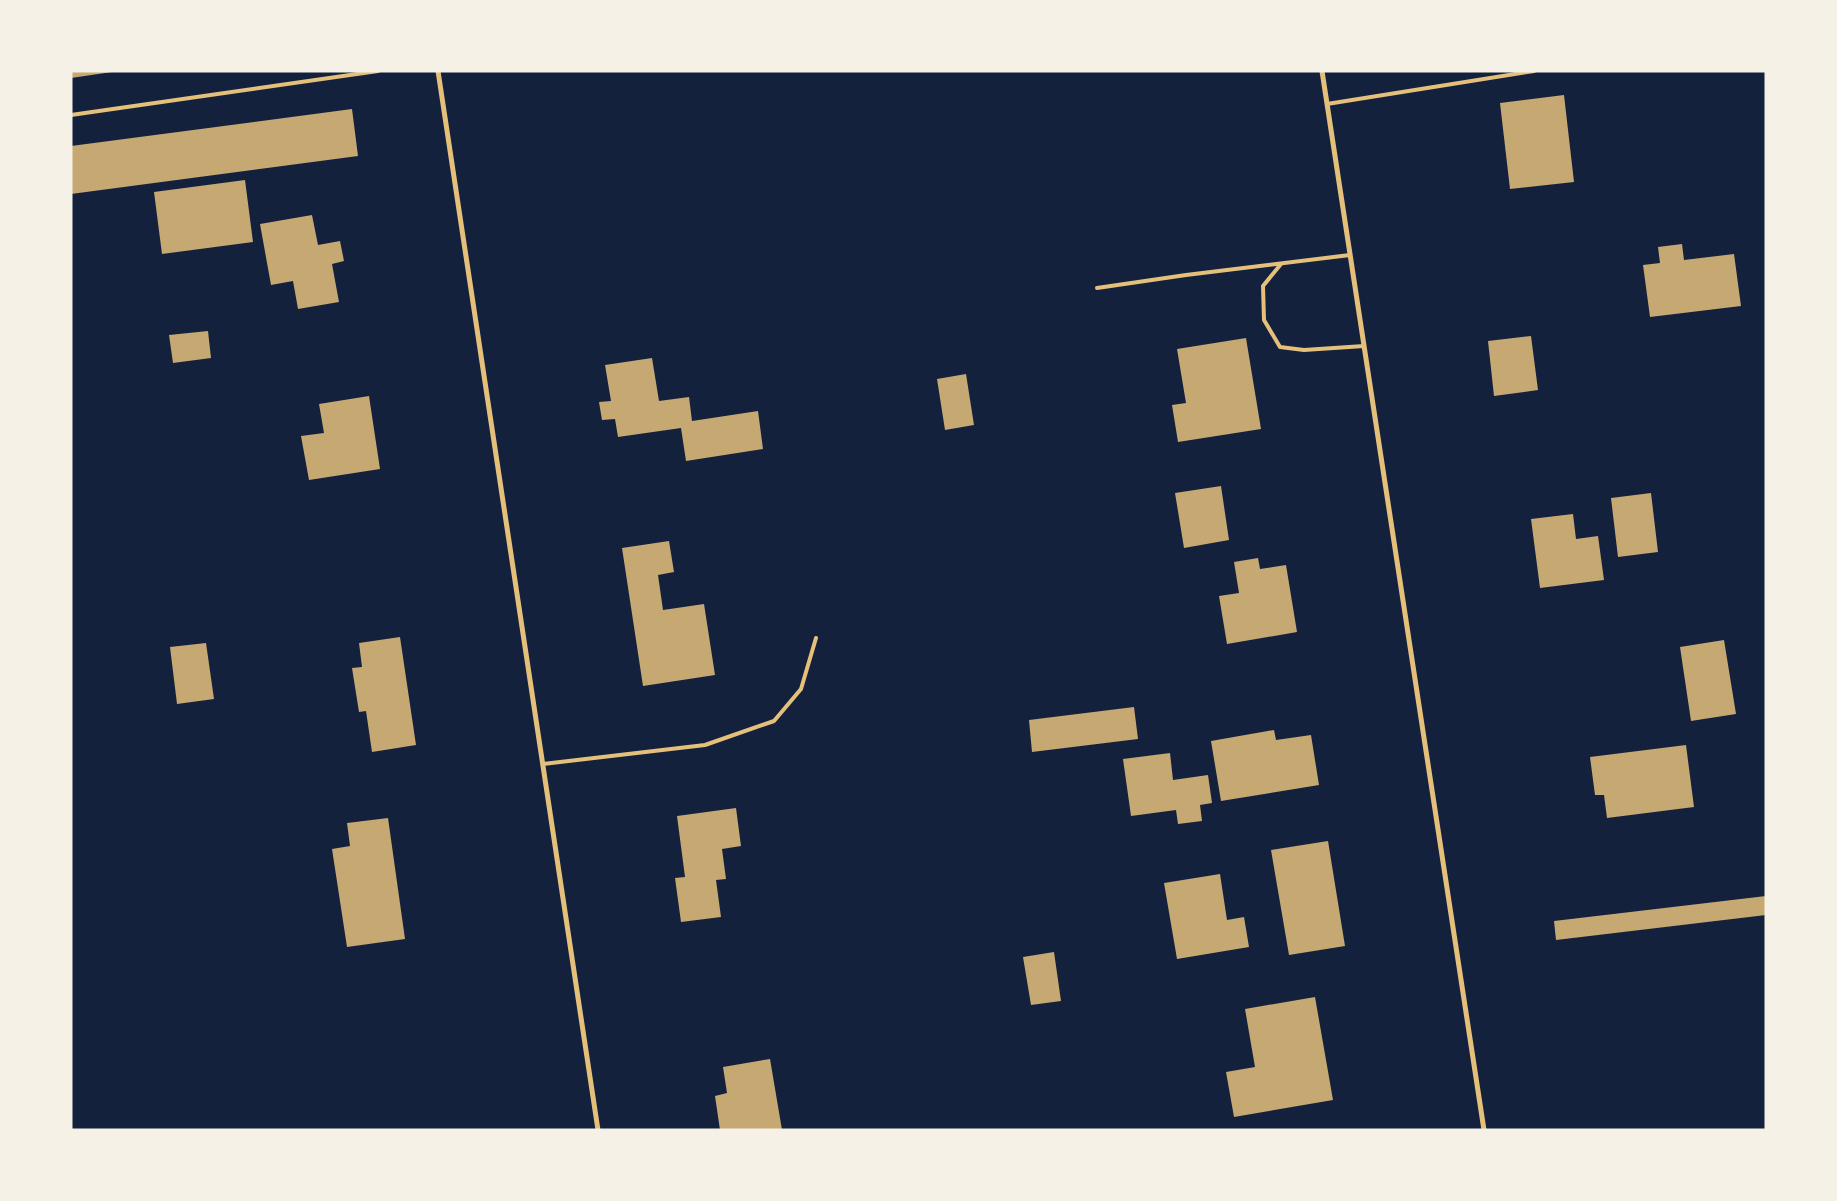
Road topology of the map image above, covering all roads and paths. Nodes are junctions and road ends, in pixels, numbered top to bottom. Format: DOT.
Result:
graph roads {
  1 [pos="378,71"];
  2 [pos="438,71"];
  3 [pos="1322,71"];
  4 [pos="1534,71"];
  5 [pos="1327,104"];
  6 [pos="71,115"];
  7 [pos="1350,256"];
  8 [pos="1281,264"];
  9 [pos="1097,288"];
  10 [pos="1364,346"];
  11 [pos="816,638"];
  12 [pos="543,764"];
  13 [pos="598,1130"];
  14 [pos="1484,1130"];
  1 -- 6 [label="lane"];
  2 -- 12 [label="street"];
  3 -- 5 [label="street"];
  4 -- 5 [label="lane"];
  5 -- 7 [label="street"];
  7 -- 8 [label="lane"];
  7 -- 10 [label="street"];
  8 -- 9 [label="lane"];
  8 -- 10 [label="lane"];
  10 -- 14 [label="street"];
  11 -- 12 [label="lane"];
  12 -- 13 [label="street"];
}
